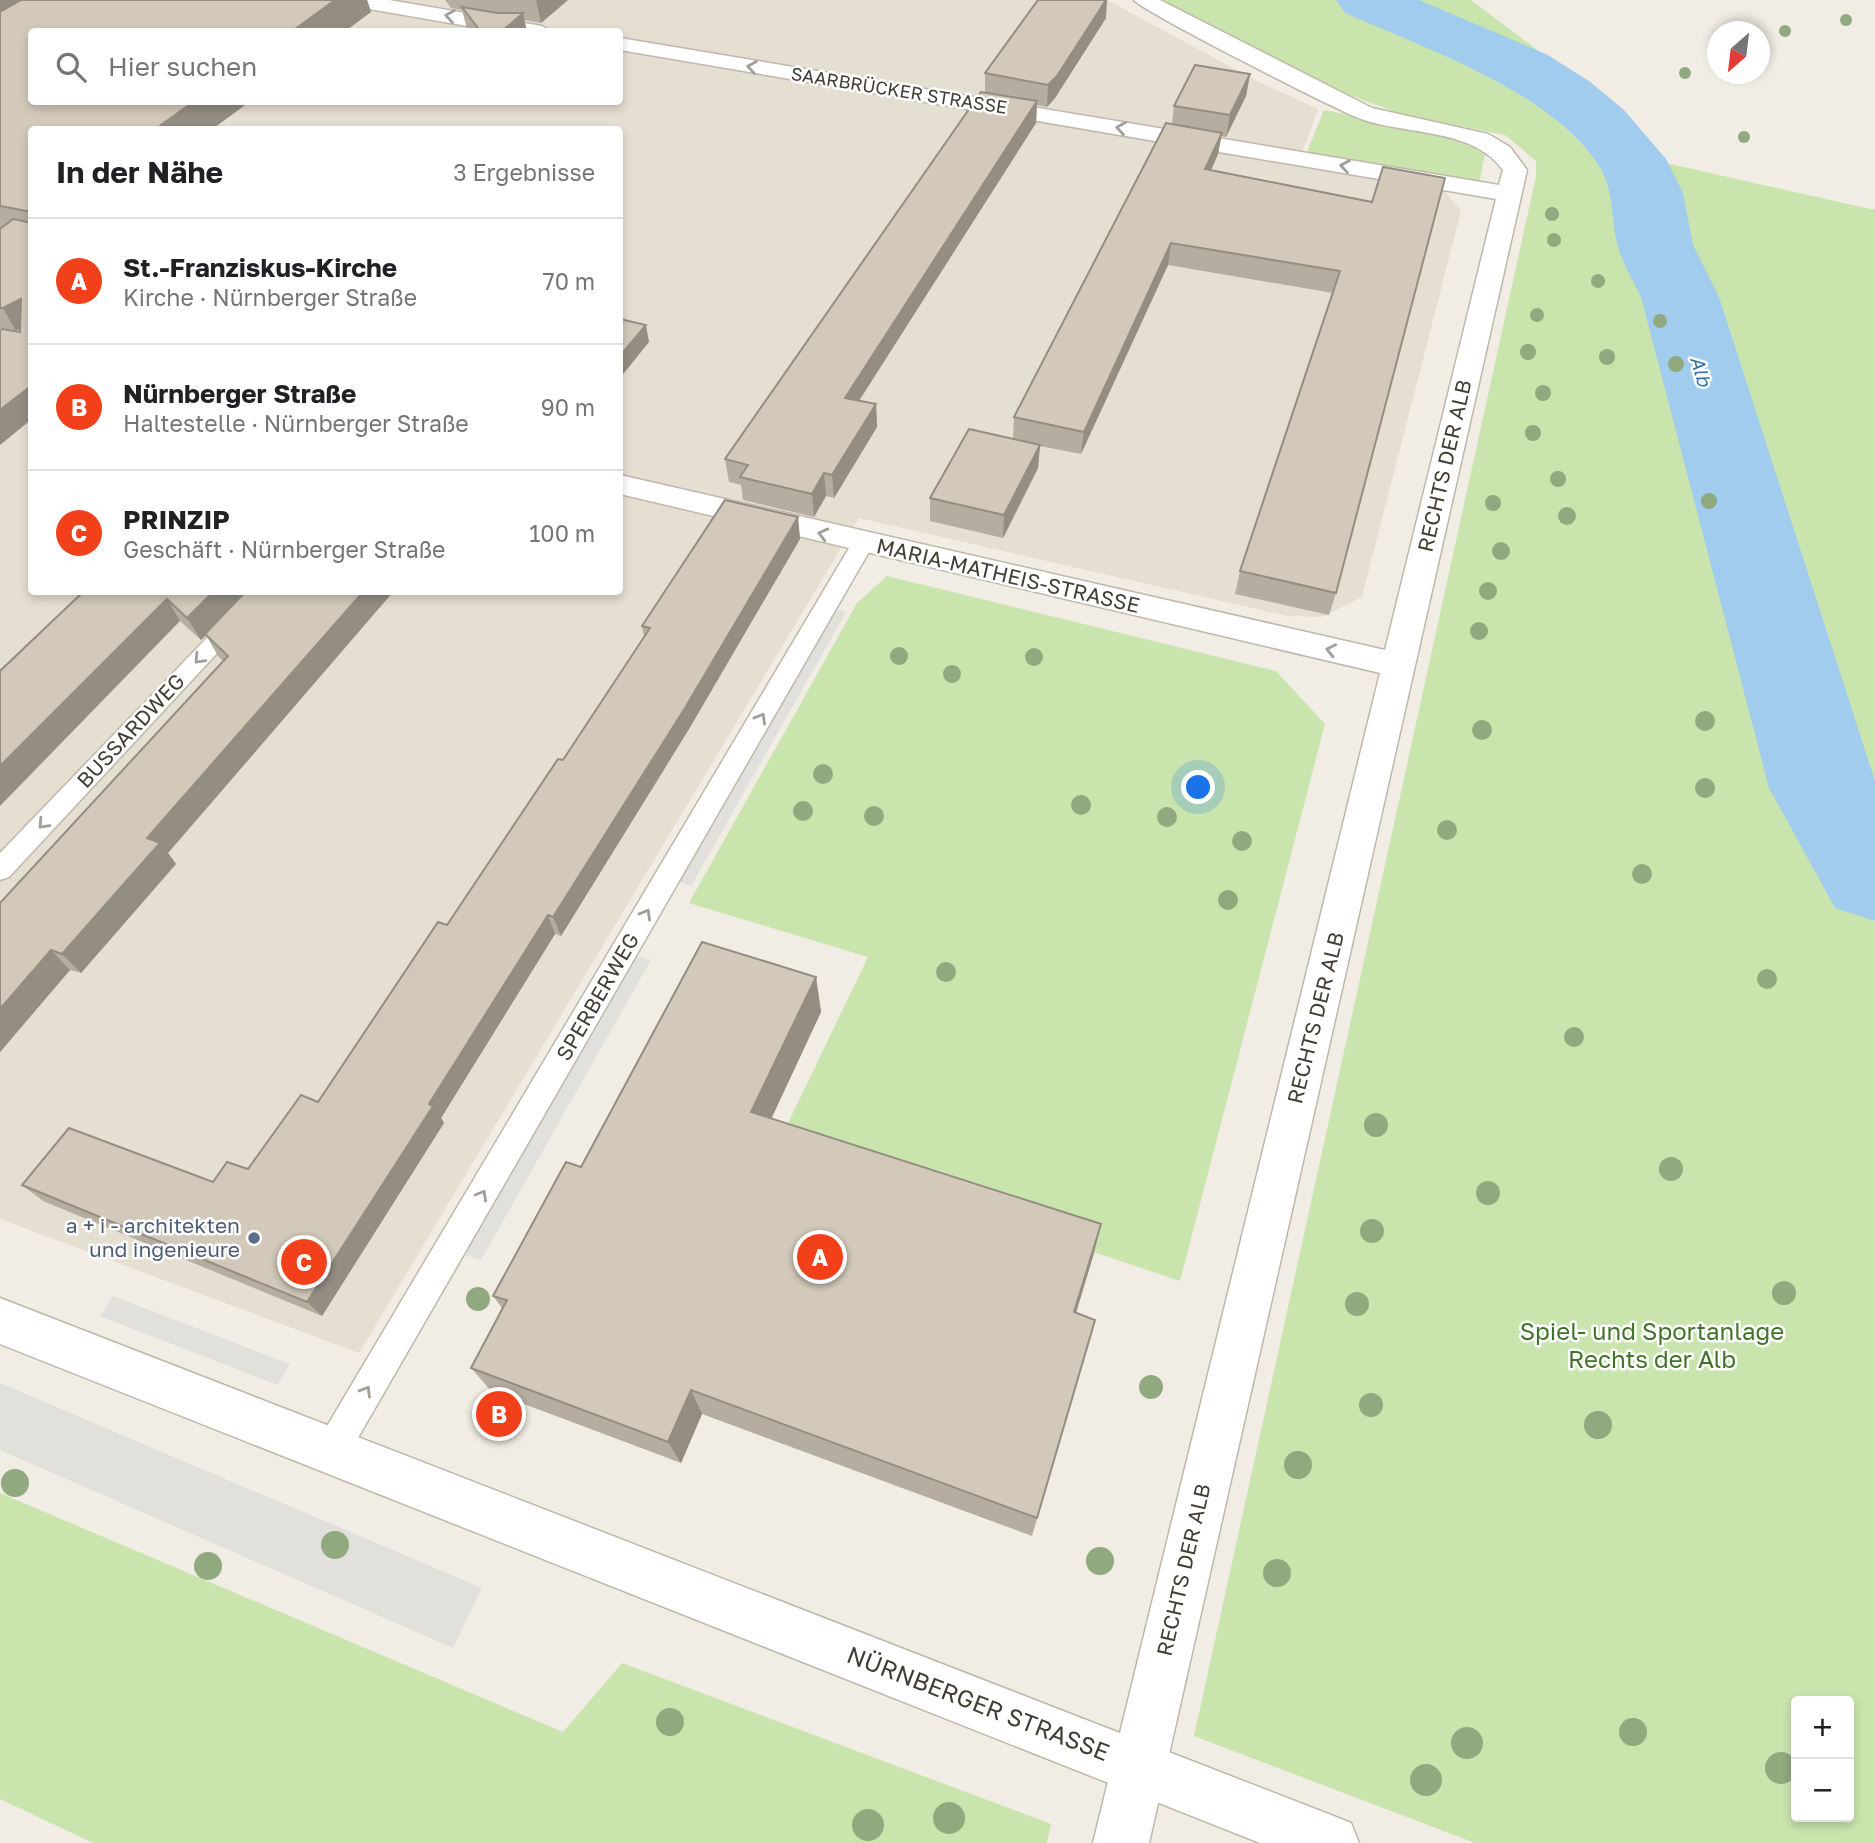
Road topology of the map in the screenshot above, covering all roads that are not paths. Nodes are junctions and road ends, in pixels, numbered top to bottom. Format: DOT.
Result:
graph roads {
  1 [pos="352,0"];
  2 [pos="1144,0"];
  3 [pos="518,28"];
  4 [pos="623,45"];
  5 [pos="1509,194"];
  6 [pos="623,485"];
  7 [pos="863,543"];
  8 [pos="260,595"];
  9 [pos="1398,665"];
  10 [pos="0,870"];
  11 [pos="0,1321"];
  12 [pos="332,1450"];
  13 [pos="1138,1767"];
  14 [pos="1121,1843"];
  15 [pos="1331,1843"];
  3 -- 1 [label="street, one-way"];
  2 -- 5 [label="street, RECHTS DER ALB"];
  5 -- 4 [label="street, SAARBRÜCKER STRASSE, one-way"];
  5 -- 9 [label="street, RECHTS DER ALB"];
  7 -- 6 [label="street, MARIA-MATHEIS-STRASSE, one-way"];
  9 -- 7 [label="street, MARIA-MATHEIS-STRASSE, one-way"];
  12 -- 7 [label="lane, SPERBERWEG, one-way"];
  8 -- 10 [label="lane, BUSSARDWEG, one-way"];
  9 -- 13 [label="street, RECHTS DER ALB"];
  11 -- 12 [label="street, NÜRNBERGER STRASSE"];
  12 -- 13 [label="street, NÜRNBERGER STRASSE"];
  13 -- 14 [label="street, RECHTS DER ALB"];
  13 -- 15 [label="street, NÜRNBERGER STRASSE"];
}
